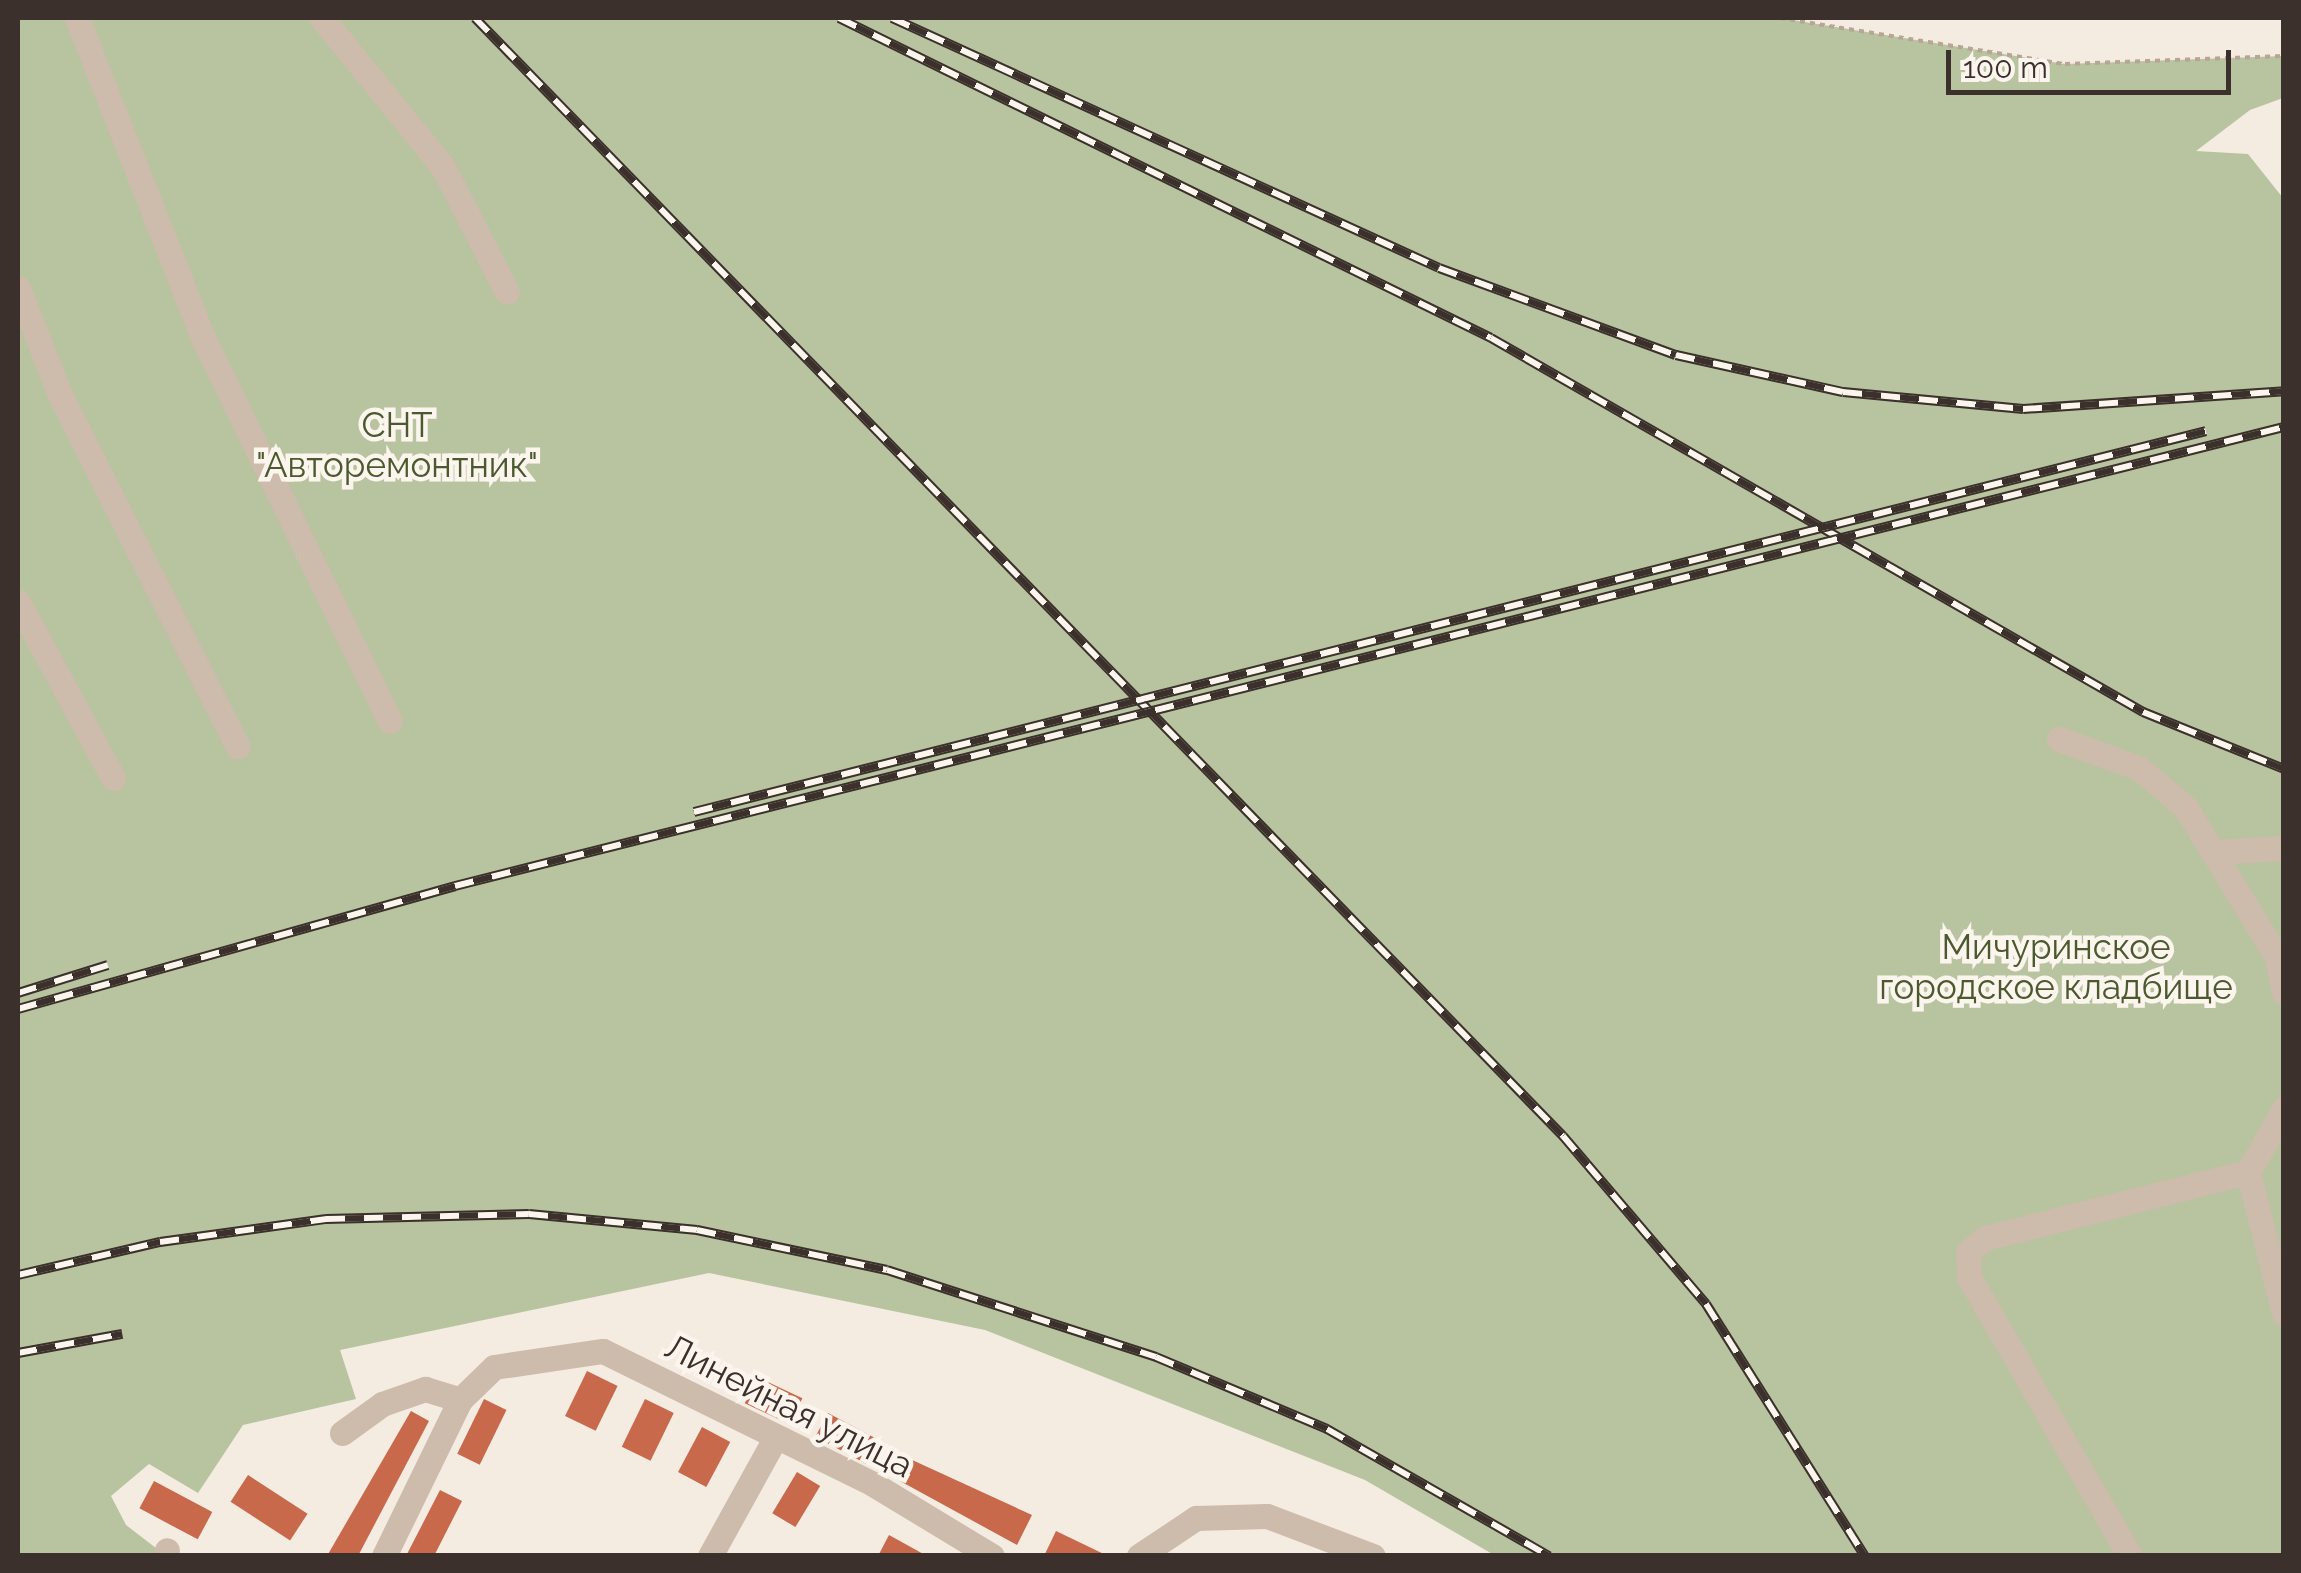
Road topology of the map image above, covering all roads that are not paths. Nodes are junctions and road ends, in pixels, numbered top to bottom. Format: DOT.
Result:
graph roads {
  1 [pos="77,18"];
  2 [pos="322,18"];
  3 [pos="18,288"];
  4 [pos="507,292"];
  5 [pos="18,602"];
  6 [pos="390,721"];
  7 [pos="2060,740"];
  8 [pos="238,747"];
  9 [pos="114,778"];
  10 [pos="2284,848"];
  11 [pos="2214,852"];
  12 [pos="2284,992"];
  13 [pos="2284,1109"];
  14 [pos="2276,1146"];
  15 [pos="2248,1172"];
  16 [pos="2284,1313"];
  17 [pos="460,1400"];
  18 [pos="342,1433"];
  19 [pos="774,1440"];
  20 [pos="982,1553"];
  21 [pos="384,1556"];
  22 [pos="710,1556"];
  23 [pos="1140,1556"];
  24 [pos="1373,1556"];
  25 [pos="2130,1556"];
  1 -- 6 [label="street"];
  2 -- 4 [label="street"];
  3 -- 8 [label="street"];
  5 -- 9 [label="street"];
  7 -- 11 [label="street"];
  10 -- 11 [label="street"];
  11 -- 12 [label="street"];
  13 -- 14 [label="street"];
  14 -- 15 [label="street"];
  15 -- 16 [label="street"];
  15 -- 25 [label="street"];
  17 -- 18 [label="street"];
  17 -- 19 [label="street, Линейная улица"];
  17 -- 21 [label="street"];
  19 -- 20 [label="street, Линейная улица"];
  19 -- 22 [label="street"];
  23 -- 24 [label="street"];
}
